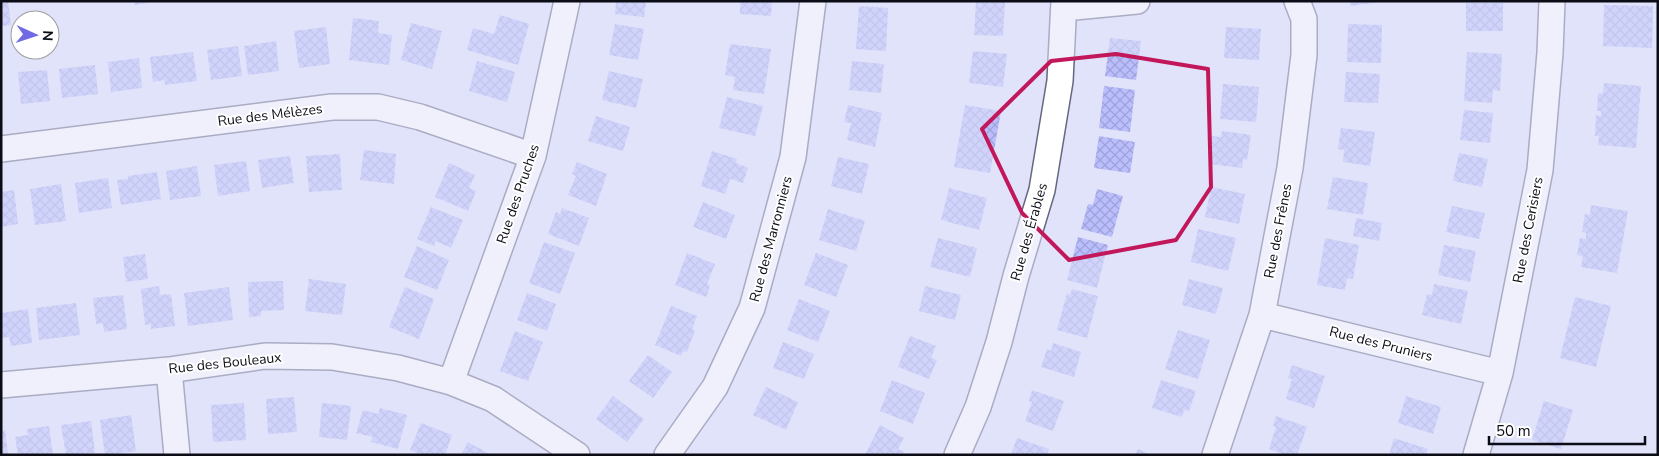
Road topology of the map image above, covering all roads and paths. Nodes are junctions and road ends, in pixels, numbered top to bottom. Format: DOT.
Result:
graph roads {
  1 [pos="567,1"];
  2 [pos="812,1"];
  3 [pos="1137,1"];
  4 [pos="1297,1"];
  5 [pos="1552,1"];
  6 [pos="1064,5"];
  7 [pos="1,149"];
  8 [pos="533,156"];
  9 [pos="1262,315"];
  10 [pos="169,370"];
  11 [pos="1500,373"];
  12 [pos="451,382"];
  13 [pos="1,385"];
  14 [pos="177,455"];
  15 [pos="577,455"];
  16 [pos="667,455"];
  17 [pos="958,455"];
  18 [pos="1215,455"];
  19 [pos="1476,455"];
  1 -- 8 [label="street, Rue des Pruches"];
  2 -- 16 [label="street, Rue des Marronniers"];
  3 -- 6 [label="street"];
  4 -- 9 [label="street, Rue des Frênes"];
  5 -- 11 [label="street, Rue des Cerisiers"];
  6 -- 17 [label="street, Rue des Érables"];
  7 -- 8 [label="street, Rue des Mélèzes"];
  8 -- 12 [label="street, Rue des Pruches"];
  9 -- 11 [label="street, Rue des Pruniers"];
  9 -- 18 [label="street, Rue des Frênes"];
  10 -- 12 [label="street, Rue des Bouleaux"];
  10 -- 13 [label="street, Rue des Bouleaux"];
  10 -- 14 [label="street"];
  11 -- 19 [label="street, Rue des Cerisiers"];
  12 -- 15 [label="street, Rue des Bouleaux"];
}
